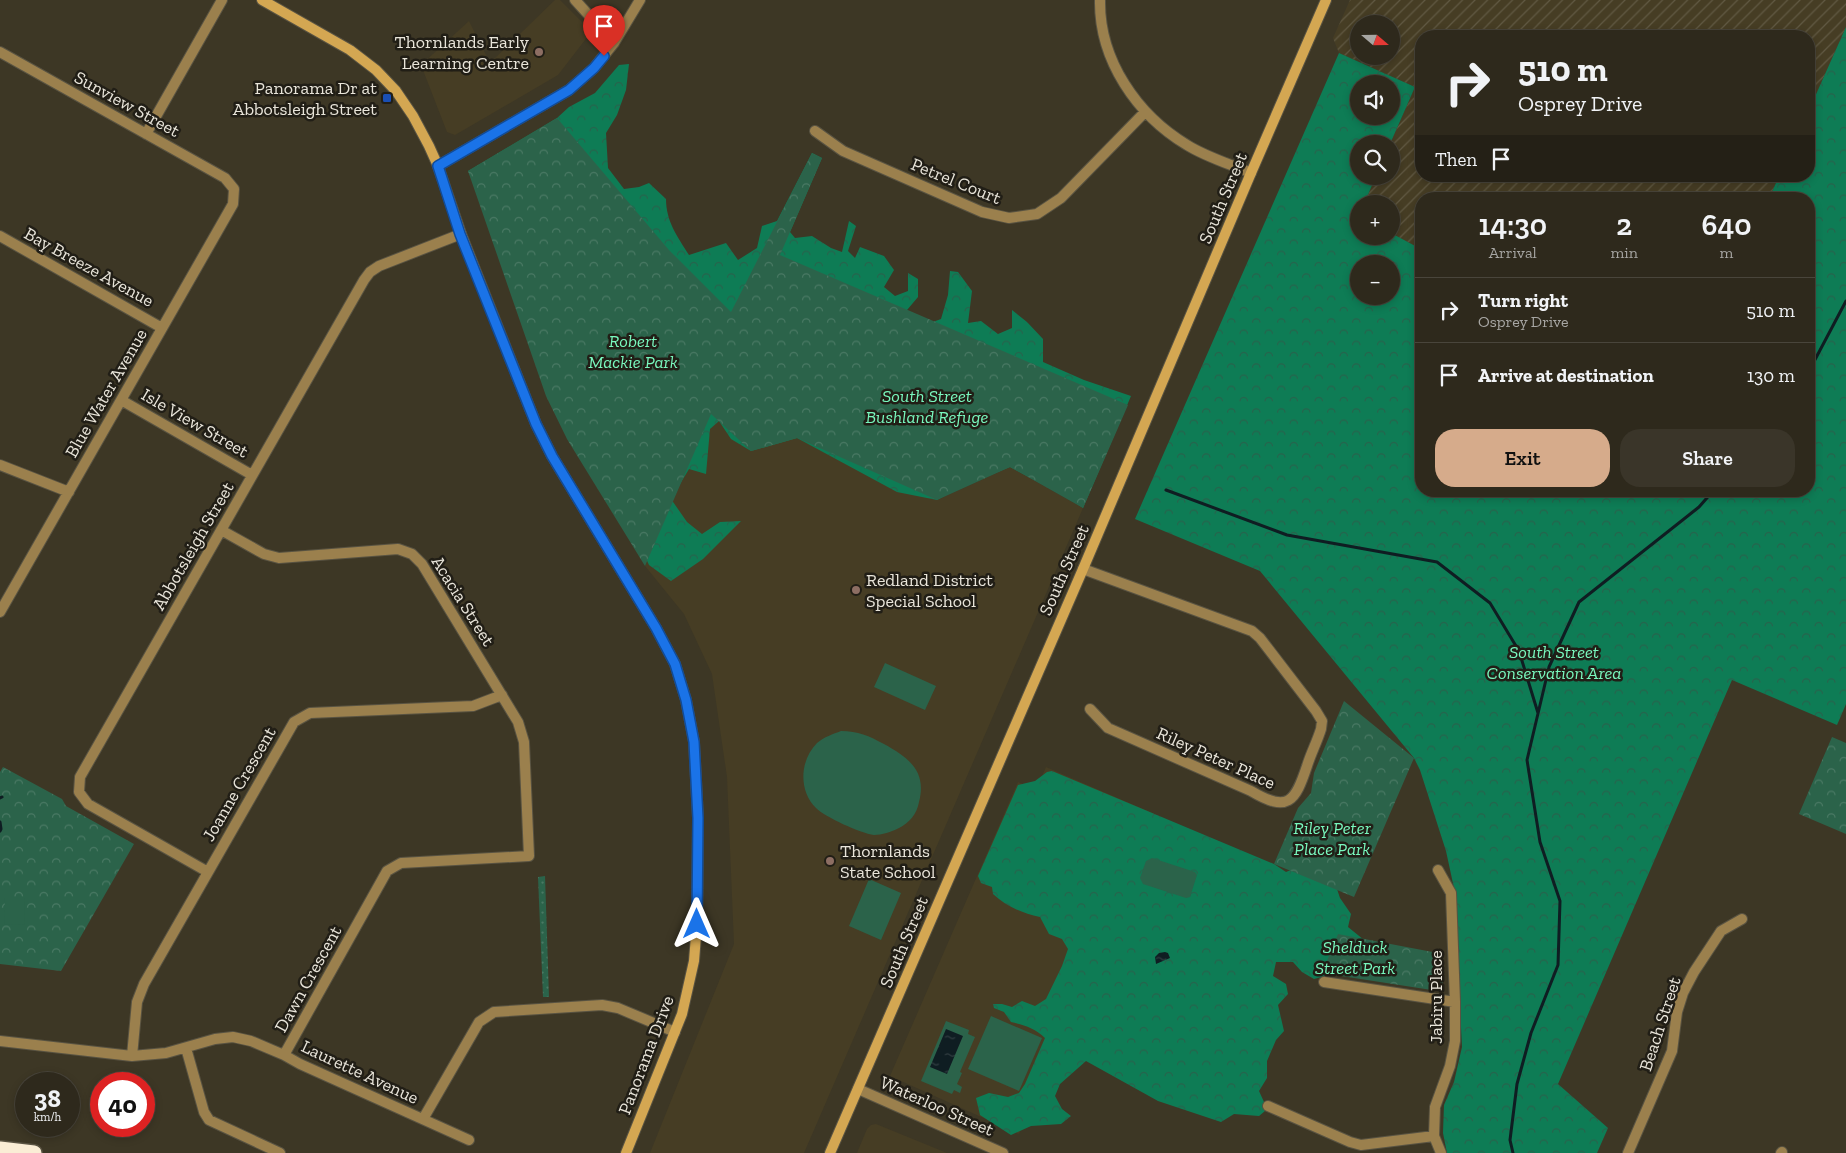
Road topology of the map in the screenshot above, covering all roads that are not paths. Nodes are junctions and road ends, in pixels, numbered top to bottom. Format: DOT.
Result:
graph roads {
  1 [pos="222,0"];
  2 [pos="262,0"];
  3 [pos="575,0"];
  4 [pos="640,0"];
  5 [pos="1100,0"];
  6 [pos="1326,0"];
  7 [pos="614,43"];
  8 [pos="0,52"];
  9 [pos="1145,112"];
  10 [pos="816,131"];
  11 [pos="146,134"];
  12 [pos="438,166"];
  13 [pos="1251,173"];
  14 [pos="234,189"];
  15 [pos="460,234"];
  16 [pos="0,236"];
  17 [pos="162,328"];
  18 [pos="121,400"];
  19 [pos="0,465"];
  20 [pos="252,474"];
  21 [pos="69,492"];
  22 [pos="221,530"];
  23 [pos="1083,569"];
  24 [pos="0,612"];
  25 [pos="502,695"];
  26 [pos="1090,709"];
  27 [pos="529,856"];
  28 [pos="1438,870"];
  29 [pos="208,872"];
  30 [pos="1742,919"];
  31 [pos="1324,982"];
  32 [pos="1455,1002"];
  33 [pos="675,1032"];
  34 [pos="0,1041"];
  35 [pos="186,1048"];
  36 [pos="284,1055"];
  37 [pos="132,1056"];
  38 [pos="858,1089"];
  39 [pos="1268,1106"];
  40 [pos="423,1119"];
  41 [pos="1434,1136"];
  42 [pos="469,1140"];
  43 [pos="0,1148"];
  44 [pos="34,1153"];
  45 [pos="280,1153"];
  46 [pos="626,1153"];
  47 [pos="830,1153"];
  48 [pos="1003,1153"];
  49 [pos="1441,1153"];
  50 [pos="1628,1153"];
  1 -- 11 [label="street"];
  2 -- 12 [label="street, Panorama Drive"];
  3 -- 7 [label="street"];
  4 -- 7 [label="street"];
  5 -- 9 [label="street"];
  6 -- 13 [label="street, South Street"];
  7 -- 12 [label="street"];
  8 -- 11 [label="street, Sunview Street"];
  9 -- 10 [label="street, Petrel Court"];
  9 -- 13 [label="street"];
  11 -- 14 [label="street, Sunview Street"];
  12 -- 15 [label="street, Panorama Drive"];
  13 -- 23 [label="street, South Street"];
  14 -- 17 [label="street, Blue Water Avenue"];
  15 -- 20 [label="street, Abbotsleigh Street"];
  15 -- 33 [label="street, Panorama Drive"];
  16 -- 17 [label="street, Bay Breeze Avenue"];
  17 -- 18 [label="street, Blue Water Avenue"];
  18 -- 20 [label="street, Isle View Street"];
  18 -- 21 [label="street, Blue Water Avenue"];
  19 -- 21 [label="street"];
  20 -- 22 [label="street, Abbotsleigh Street"];
  21 -- 24 [label="street, Blue Water Avenue"];
  22 -- 25 [label="street, Acacia Street"];
  22 -- 29 [label="street, Abbotsleigh Street"];
  23 -- 26 [label="street, Riley Peter Place"];
  23 -- 38 [label="street, South Street"];
  25 -- 27 [label="street, Acacia Street"];
  25 -- 29 [label="street, Joanne Crescent"];
  27 -- 36 [label="street, Dawn Crescent"];
  28 -- 32 [label="street, Jabiru Place"];
  29 -- 37 [label="street, Joanne Crescent"];
  30 -- 50 [label="street, Beach Street"];
  31 -- 32 [label="street"];
  32 -- 41 [label="street, Jabiru Place"];
  33 -- 40 [label="street, Laurette Avenue"];
  33 -- 46 [label="street, Panorama Drive"];
  34 -- 37 [label="street, Dawn Crescent"];
  35 -- 36 [label="street, Dawn Crescent"];
  35 -- 37 [label="street, Dawn Crescent"];
  35 -- 45 [label="street"];
  36 -- 40 [label="street, Laurette Avenue"];
  38 -- 47 [label="street, South Street"];
  38 -- 48 [label="street, Waterloo Street"];
  39 -- 41 [label="street"];
  40 -- 42 [label="street, Laurette Avenue"];
  41 -- 49 [label="street, Jabiru Place"];
  43 -- 44 [label="highway"];
}
